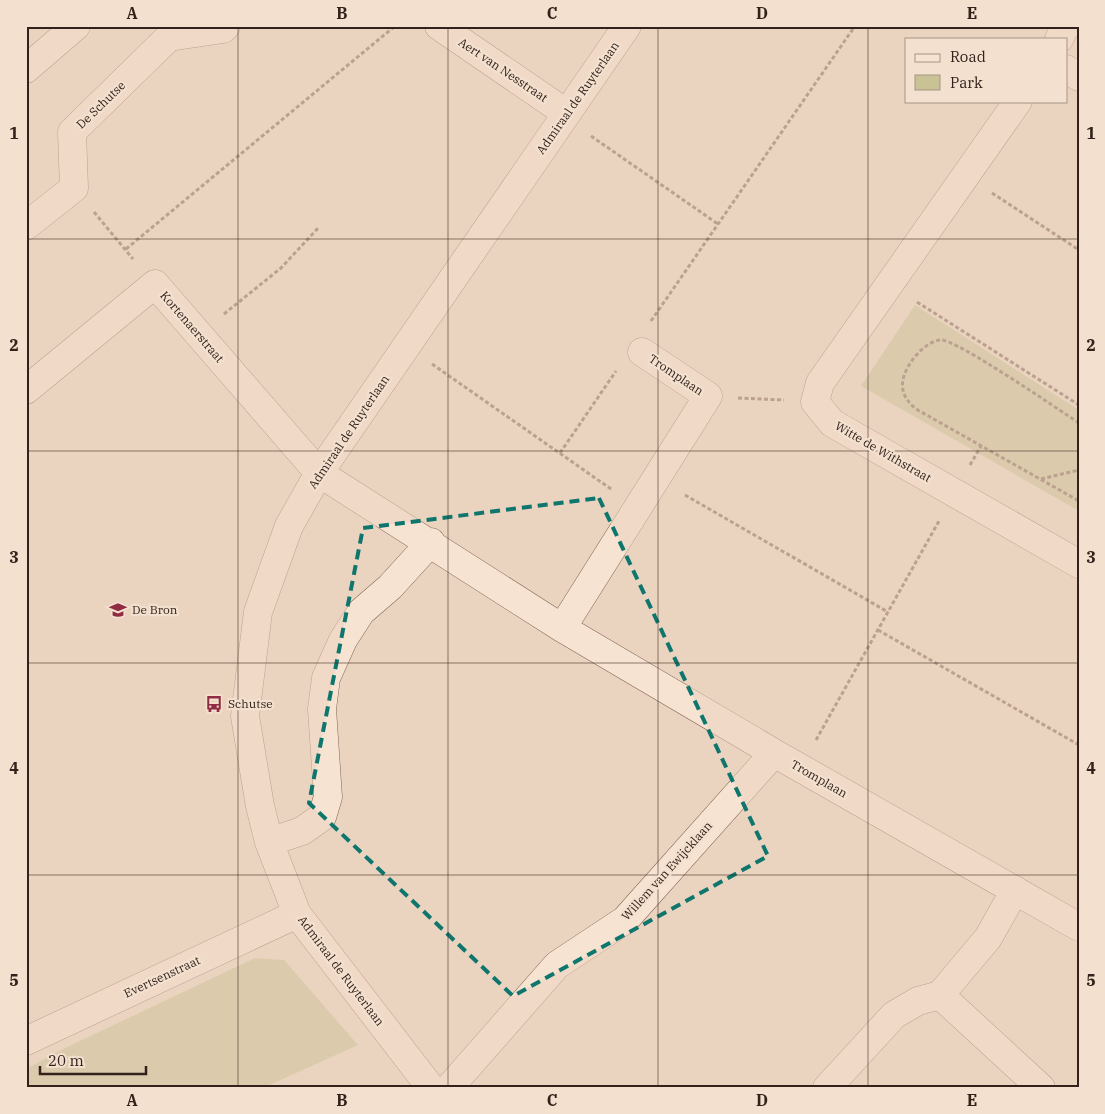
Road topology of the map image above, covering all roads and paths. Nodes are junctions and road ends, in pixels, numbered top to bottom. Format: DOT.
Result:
graph roads {
  1 [pos="76,26"];
  2 [pos="226,26"];
  3 [pos="394,26"];
  4 [pos="439,26"];
  5 [pos="628,26"];
  6 [pos="855,26"];
  7 [pos="1066,26"];
  8 [pos="165,32"];
  9 [pos="1060,38"];
  10 [pos="26,68"];
  11 [pos="1068,70"];
  12 [pos="1079,77"];
  13 [pos="1017,102"];
  14 [pos="565,115"];
  15 [pos="966,176"];
  16 [pos="74,188"];
  17 [pos="718,224"];
  18 [pos="26,226"];
  19 [pos="319,227"];
  20 [pos="126,249"];
  21 [pos="1079,250"];
  22 [pos="155,284"];
  23 [pos="890,284"];
  24 [pos="198,335"];
  25 [pos="643,341"];
  26 [pos="407,347"];
  27 [pos="618,369"];
  28 [pos="26,390"];
  29 [pos="708,396"];
  30 [pos="815,402"];
  31 [pos="1079,405"];
  32 [pos="1079,423"];
  33 [pos="981,446"];
  34 [pos="560,453"];
  35 [pos="969,467"];
  36 [pos="1079,470"];
  37 [pos="318,473"];
  38 [pos="655,478"];
  39 [pos="1041,480"];
  40 [pos="1079,501"];
  41 [pos="636,507"];
  42 [pos="943,514"];
  43 [pos="431,542"];
  44 [pos="1079,564"];
  45 [pos="888,612"];
  46 [pos="562,628"];
  47 [pos="878,630"];
  48 [pos="1079,745"];
  49 [pos="774,753"];
  50 [pos="800,768"];
  51 [pos="269,842"];
  52 [pos="1014,890"];
  53 [pos="297,914"];
  54 [pos="1079,927"];
  55 [pos="940,995"];
  56 [pos="26,1041"];
  57 [pos="431,1088"];
  58 [pos="449,1088"];
  59 [pos="827,1088"];
  60 [pos="1041,1088"];
  1 -- 10 [label="street"];
  2 -- 8 [label="street, De Schutse"];
  3 -- 20 [label="path"];
  4 -- 14 [label="street, Aert van Nesstraat"];
  5 -- 14 [label="street, Admiraal de Ruyterlaan"];
  6 -- 17 [label="path"];
  7 -- 9 [label="street"];
  8 -- 16 [label="street, De Schutse"];
  11 -- 12 [label="street"];
  13 -- 15 [label="street"];
  14 -- 17 [label="path"];
  14 -- 26 [label="street, Admiraal de Ruyterlaan"];
  15 -- 21 [label="path"];
  15 -- 23 [label="street"];
  16 -- 18 [label="street"];
  16 -- 20 [label="path"];
  17 -- 25 [label="path"];
  19 -- 24 [label="path"];
  20 -- 22 [label="path"];
  22 -- 24 [label="street, Kortenaerstraat"];
  22 -- 28 [label="street, Kortenaerstraat"];
  23 -- 30 [label="street"];
  23 -- 31 [label="path"];
  24 -- 37 [label="street, Kortenaerstraat"];
  25 -- 29 [label="street, Tromplaan"];
  26 -- 34 [label="path"];
  26 -- 37 [label="street, Admiraal de Ruyterlaan"];
  27 -- 34 [label="path"];
  29 -- 30 [label="path"];
  29 -- 38 [label="street, Tromplaan"];
  30 -- 44 [label="street, Witte de Withstraat"];
  32 -- 33 [label="path"];
  33 -- 35 [label="path"];
  33 -- 39 [label="path"];
  34 -- 41 [label="path"];
  36 -- 39 [label="path"];
  37 -- 43 [label="street, Tromplaan"];
  37 -- 51 [label="street, Admiraal de Ruyterlaan"];
  38 -- 41 [label="street, Tromplaan"];
  38 -- 45 [label="path"];
  39 -- 40 [label="path"];
  41 -- 46 [label="street, Tromplaan"];
  42 -- 45 [label="path"];
  43 -- 46 [label="street, Tromplaan"];
  43 -- 51 [label="street"];
  45 -- 47 [label="path"];
  46 -- 49 [label="street, Tromplaan"];
  47 -- 48 [label="path"];
  47 -- 50 [label="path"];
  49 -- 50 [label="street, Tromplaan"];
  49 -- 58 [label="street, Willem van Ewijcklaan"];
  50 -- 52 [label="street, Tromplaan"];
  51 -- 53 [label="street, Admiraal de Ruyterlaan"];
  52 -- 54 [label="street, Tromplaan"];
  52 -- 55 [label="street"];
  53 -- 56 [label="street, Evertsenstraat"];
  53 -- 57 [label="street, Admiraal de Ruyterlaan"];
  55 -- 59 [label="street"];
  55 -- 60 [label="street"];
}
